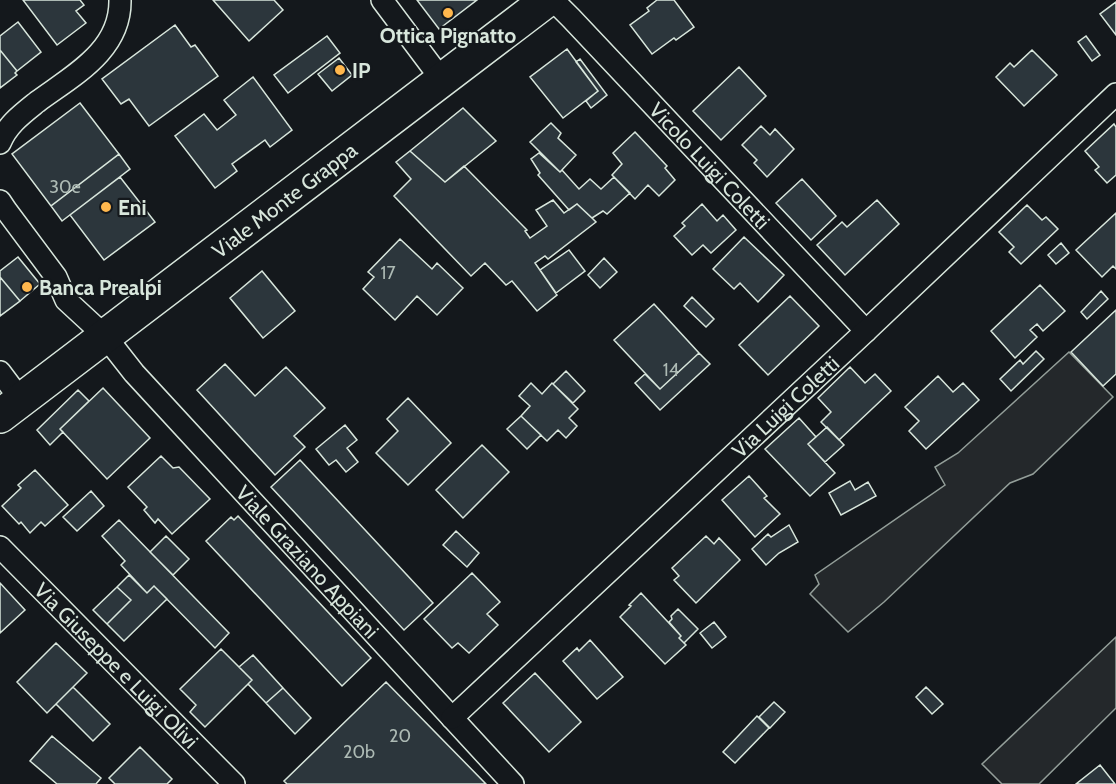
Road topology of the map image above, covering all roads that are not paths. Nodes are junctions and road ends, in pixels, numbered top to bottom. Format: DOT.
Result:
graph roads {
  1 [pos="120,0"];
  2 [pos="382,0"];
  3 [pos="547,0"];
  4 [pos="553,0"];
  5 [pos="442,80"];
  6 [pos="1116,94"];
  7 [pos="0,143"];
  8 [pos="0,201"];
  9 [pos="866,331"];
  10 [pos="105,336"];
  11 [pos="0,372"];
  12 [pos="11,408"];
  13 [pos="0,547"];
  14 [pos="452,718"];
  15 [pos="234,784"];
  16 [pos="513,784"];
  1 -- 7 [label="street"];
  2 -- 5 [label="street"];
  3 -- 5 [label="main road, Viale Monte Grappa"];
  4 -- 9 [label="street, Vicolo Luigi Coletti"];
  5 -- 10 [label="main road, Viale Monte Grappa"];
  6 -- 9 [label="street, Via Luigi Coletti"];
  8 -- 10 [label="street, Viale Graziano Appiani"];
  9 -- 14 [label="street, Via Luigi Coletti"];
  10 -- 12 [label="main road, Viale Monte Grappa"];
  10 -- 14 [label="street, Viale Graziano Appiani"];
  11 -- 12 [label="street, Viale Monte Grappa"];
  13 -- 15 [label="street, Via Giuseppe e Luigi Olivi"];
  14 -- 16 [label="street, Viale Graziano Appiani"];
}
